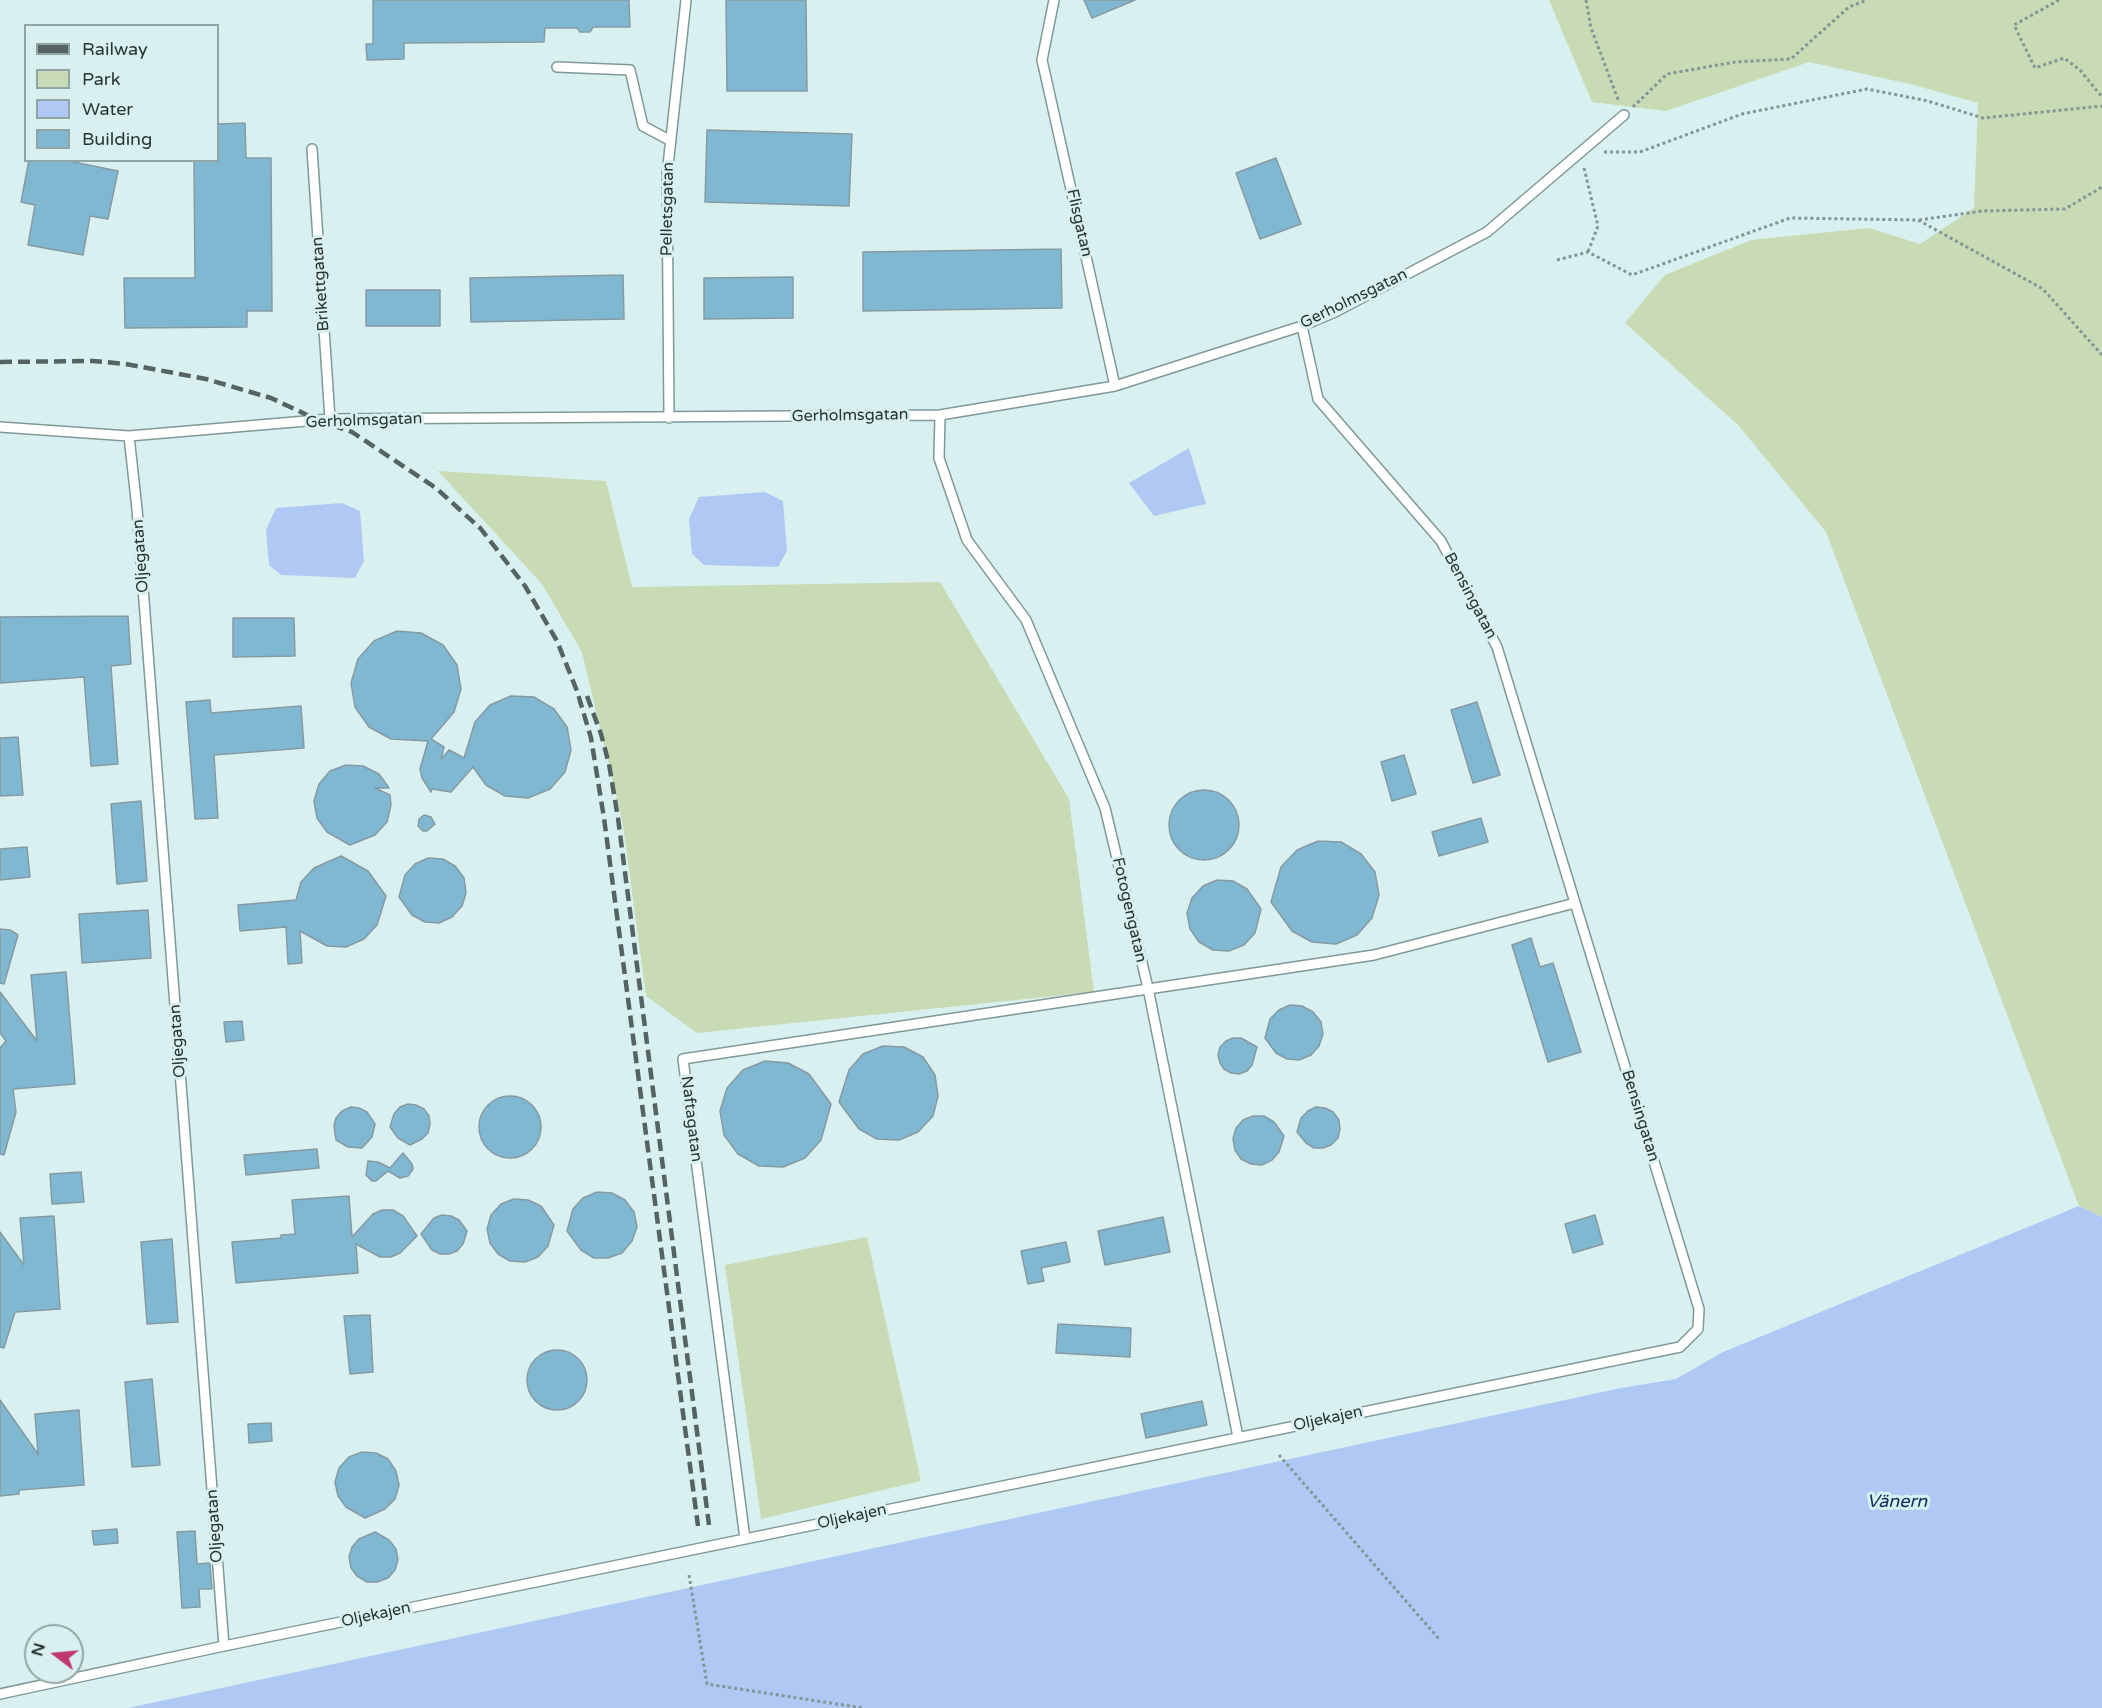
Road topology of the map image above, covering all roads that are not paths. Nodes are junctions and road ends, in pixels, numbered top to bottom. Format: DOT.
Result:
graph roads {
  1 [pos="686,0"];
  2 [pos="1054,0"];
  3 [pos="557,67"];
  4 [pos="1624,116"];
  5 [pos="671,141"];
  6 [pos="312,149"];
  7 [pos="1302,326"];
  8 [pos="1115,386"];
  9 [pos="940,415"];
  10 [pos="669,418"];
  11 [pos="330,419"];
  12 [pos="0,427"];
  13 [pos="129,436"];
  14 [pos="1575,903"];
  15 [pos="1148,988"];
  16 [pos="1698,1329"];
  17 [pos="1238,1437"];
  18 [pos="745,1539"];
  19 [pos="224,1646"];
  20 [pos="0,1694"];
  1 -- 5 [label="lane, Pelletsgatan"];
  2 -- 8 [label="lane, Flisgatan"];
  3 -- 5 [label="lane"];
  4 -- 7 [label="lane, Gerholmsgatan"];
  5 -- 10 [label="lane, Pelletsgatan"];
  6 -- 11 [label="lane, Brikettgatan"];
  7 -- 8 [label="lane, Gerholmsgatan"];
  7 -- 14 [label="lane, Bensingatan"];
  8 -- 9 [label="lane, Gerholmsgatan"];
  9 -- 10 [label="lane, Gerholmsgatan"];
  9 -- 15 [label="lane, Fotogengatan"];
  10 -- 11 [label="lane, Gerholmsgatan"];
  11 -- 13 [label="lane, Gerholmsgatan"];
  12 -- 13 [label="lane, Gerholmsgatan"];
  13 -- 19 [label="lane, Oljegatan"];
  14 -- 15 [label="lane"];
  14 -- 16 [label="lane, Bensingatan"];
  15 -- 17 [label="lane, Fotogengatan"];
  15 -- 18 [label="lane, Naftagatan"];
  16 -- 17 [label="lane, Oljekajen"];
  17 -- 18 [label="lane, Oljekajen"];
  18 -- 19 [label="lane, Oljekajen"];
  19 -- 20 [label="lane, Oljekajen"];
}
